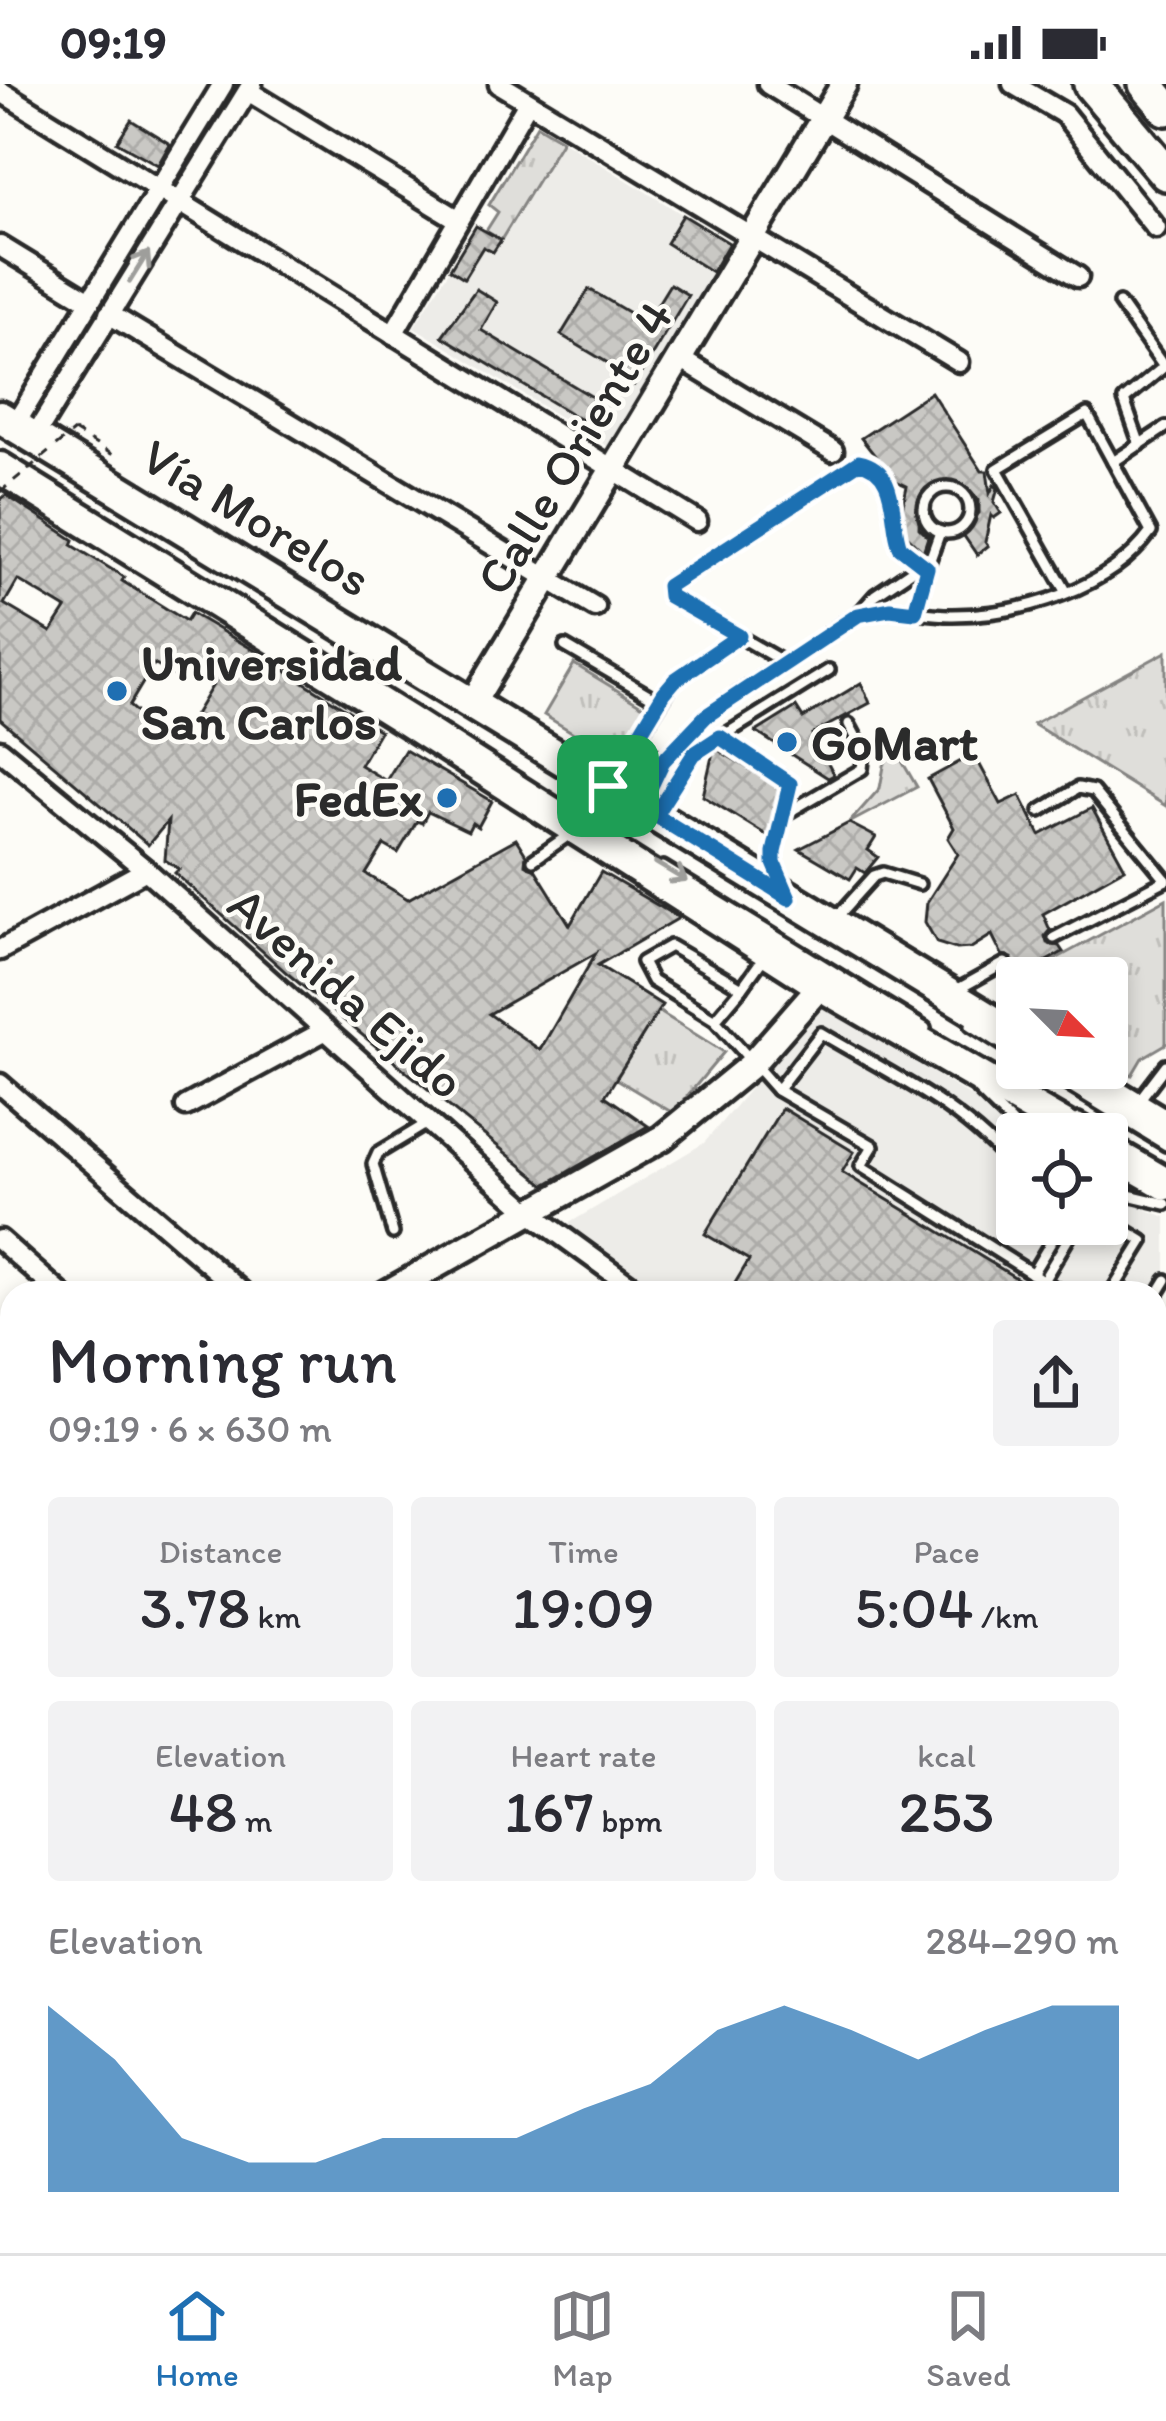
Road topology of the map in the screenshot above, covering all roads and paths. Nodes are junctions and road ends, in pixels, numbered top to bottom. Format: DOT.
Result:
graph roads {
  1 [pos="223,84"];
  2 [pos="499,84"];
  3 [pos="768,84"];
  4 [pos="844,84"];
  5 [pos="1013,84"];
  6 [pos="1091,84"];
  7 [pos="1146,84"];
  8 [pos="250,87"];
  9 [pos="0,91"];
  10 [pos="528,102"];
  11 [pos="1166,108"];
  12 [pos="824,118"];
  13 [pos="1166,173"];
  14 [pos="158,189"];
  15 [pos="179,202"];
  16 [pos="460,220"];
  17 [pos="1156,228"];
  18 [pos="754,239"];
  19 [pos="0,246"];
  20 [pos="1078,277"];
  21 [pos="90,301"];
  22 [pos="1119,303"];
  23 [pos="109,314"];
  24 [pos="394,334"];
  25 [pos="679,358"];
  26 [pos="959,362"];
  27 [pos="1165,366"];
  28 [pos="12,427"];
  29 [pos="1166,427"];
  30 [pos="74,431"];
  31 [pos="1140,445"];
  32 [pos="833,452"];
  33 [pos="0,458"];
  34 [pos="1113,462"];
  35 [pos="0,468"];
  36 [pos="613,469"];
  37 [pos="0,492"];
  38 [pos="697,521"];
  39 [pos="940,532"];
  40 [pos="924,566"];
  41 [pos="547,580"];
  42 [pos="1066,591"];
  43 [pos="595,607"];
  44 [pos="915,612"];
  45 [pos="858,615"];
  46 [pos="739,636"];
  47 [pos="565,646"];
  48 [pos="785,663"];
  49 [pos="829,670"];
  50 [pos="659,701"];
  51 [pos="473,702"];
  52 [pos="849,724"];
  53 [pos="720,737"];
  54 [pos="636,740"];
  55 [pos="8,756"];
  56 [pos="663,761"];
  57 [pos="0,780"];
  58 [pos="608,786"];
  59 [pos="648,811"];
  60 [pos="1040,811"];
  61 [pos="782,816"];
  62 [pos="582,825"];
  63 [pos="647,857"];
  64 [pos="533,860"];
  65 [pos="146,870"];
  66 [pos="1166,880"];
  67 [pos="919,884"];
  68 [pos="792,907"];
  69 [pos="832,924"];
  70 [pos="1054,938"];
  71 [pos="0,950"];
  72 [pos="768,952"];
  73 [pos="996,970"];
  74 [pos="821,986"];
  75 [pos="742,988"];
  76 [pos="952,1006"];
  77 [pos="715,1020"];
  78 [pos="996,1026"];
  79 [pos="326,1030"];
  80 [pos="996,1038"];
  81 [pos="943,1047"];
  82 [pos="754,1061"];
  83 [pos="1164,1067"];
  84 [pos="0,1084"];
  85 [pos="1082,1089"];
  86 [pos="1098,1089"];
  87 [pos="777,1090"];
  88 [pos="186,1106"];
  89 [pos="1004,1113"];
  90 [pos="1055,1113"];
  91 [pos="1130,1113"];
  92 [pos="1128,1116"];
  93 [pos="431,1121"];
  94 [pos="1166,1126"];
  95 [pos="1166,1144"];
  96 [pos="996,1145"];
  97 [pos="1128,1156"];
  98 [pos="1166,1184"];
  99 [pos="1128,1195"];
  100 [pos="1166,1204"];
  101 [pos="532,1214"];
  102 [pos="1128,1232"];
  103 [pos="393,1233"];
  104 [pos="0,1240"];
  105 [pos="1052,1245"];
  106 [pos="1061,1245"];
  107 [pos="1038,1277"];
  108 [pos="46,1281"];
  109 [pos="229,1281"];
  110 [pos="409,1281"];
  111 [pos="622,1281"];
  112 [pos="1044,1281"];
  113 [pos="1118,1281"];
  1 -- 14 [label="street"];
  2 -- 10 [label="street"];
  3 -- 12 [label="street"];
  4 -- 12 [label="street, Calle Oriente 4"];
  5 -- 17 [label="street"];
  6 -- 13 [label="highway"];
  7 -- 11 [label="highway"];
  8 -- 15 [label="street"];
  8 -- 16 [label="street"];
  9 -- 14 [label="street"];
  10 -- 16 [label="street"];
  10 -- 18 [label="street"];
  12 -- 18 [label="street, Calle Oriente 4"];
  12 -- 20 [label="street"];
  14 -- 15 [label="street"];
  14 -- 21 [label="street"];
  23 -- 15 [label="street, one-way"];
  15 -- 24 [label="street"];
  16 -- 24 [label="street"];
  18 -- 25 [label="street, Calle Oriente 4"];
  18 -- 26 [label="street"];
  19 -- 21 [label="street"];
  21 -- 28 [label="street"];
  22 -- 27 [label="lane"];
  23 -- 28 [label="street"];
  23 -- 41 [label="street"];
  24 -- 36 [label="street"];
  25 -- 32 [label="street"];
  25 -- 36 [label="street, Calle Oriente 4"];
  27 -- 31 [label="lane"];
  28 -- 51 [label="main road, Vía Morelos"];
  28 -- 68 [label="lane"];
  29 -- 31 [label="lane"];
  30 -- 37 [label="path, bridge"];
  31 -- 34 [label="lane"];
  33 -- 62 [label="lane"];
  34 -- 42 [label="lane"];
  34 -- 42 [label="lane"];
  35 -- 62 [label="main road, Vía Morelos"];
  36 -- 38 [label="street"];
  36 -- 41 [label="street, Calle Oriente 4"];
  39 -- 39 [label="lane"];
  39 -- 40 [label="lane"];
  40 -- 44 [label="lane"];
  40 -- 45 [label="lane"];
  40 -- 46 [label="lane"];
  41 -- 43 [label="street"];
  41 -- 51 [label="street, Calle Oriente 4"];
  42 -- 44 [label="lane"];
  44 -- 45 [label="lane"];
  45 -- 48 [label="lane"];
  46 -- 48 [label="lane"];
  46 -- 50 [label="lane"];
  47 -- 50 [label="lane"];
  48 -- 56 [label="lane"];
  49 -- 53 [label="lane"];
  50 -- 54 [label="lane"];
  51 -- 58 [label="main road, Vía Morelos"];
  52 -- 61 [label="lane"];
  53 -- 59 [label="lane"];
  53 -- 61 [label="lane"];
  54 -- 56 [label="lane"];
  54 -- 58 [label="lane"];
  55 -- 57 [label="street"];
  55 -- 65 [label="street, Avenida Ejido"];
  56 -- 59 [label="lane"];
  58 -- 59 [label="main road, Vía Morelos"];
  59 -- 68 [label="main road, Vía Morelos"];
  60 -- 66 [label="lane"];
  61 -- 68 [label="lane"];
  62 -- 64 [label="lane"];
  62 -- 72 [label="main road, Vía Morelos"];
  63 -- 81 [label="lane, one-way"];
  65 -- 71 [label="street"];
  65 -- 79 [label="street, Avenida Ejido"];
  66 -- 70 [label="lane"];
  67 -- 69 [label="lane"];
  68 -- 69 [label="main road, Vía Morelos"];
  69 -- 76 [label="main road, Vía Morelos"];
  72 -- 74 [label="main road, Vía Morelos"];
  72 -- 75 [label="lane"];
  73 -- 76 [label="lane"];
  74 -- 81 [label="main road, Vía Morelos"];
  74 -- 82 [label="street"];
  75 -- 77 [label="lane"];
  75 -- 77 [label="lane"];
  76 -- 78 [label="main road, Vía Morelos"];
  76 -- 80 [label="lane"];
  77 -- 82 [label="lane"];
  79 -- 88 [label="street"];
  79 -- 93 [label="street, Avenida Ejido"];
  81 -- 89 [label="lane"];
  81 -- 90 [label="main road, Vía Morelos"];
  82 -- 87 [label="lane"];
  82 -- 101 [label="street"];
  83 -- 91 [label="lane"];
  84 -- 109 [label="street"];
  85 -- 91 [label="lane"];
  86 -- 91 [label="main road"];
  87 -- 96 [label="lane"];
  87 -- 107 [label="lane"];
  91 -- 92 [label="lane"];
  91 -- 94 [label="main road"];
  91 -- 95 [label="lane"];
  93 -- 101 [label="street, Avenida Ejido"];
  93 -- 103 [label="lane"];
  97 -- 98 [label="main road"];
  99 -- 100 [label="lane"];
  101 -- 110 [label="street"];
  101 -- 111 [label="street, Avenida Ejido"];
  102 -- 113 [label="lane"];
  104 -- 108 [label="street"];
  105 -- 107 [label="lane"];
  106 -- 107 [label="lane"];
  107 -- 112 [label="lane"];
}
